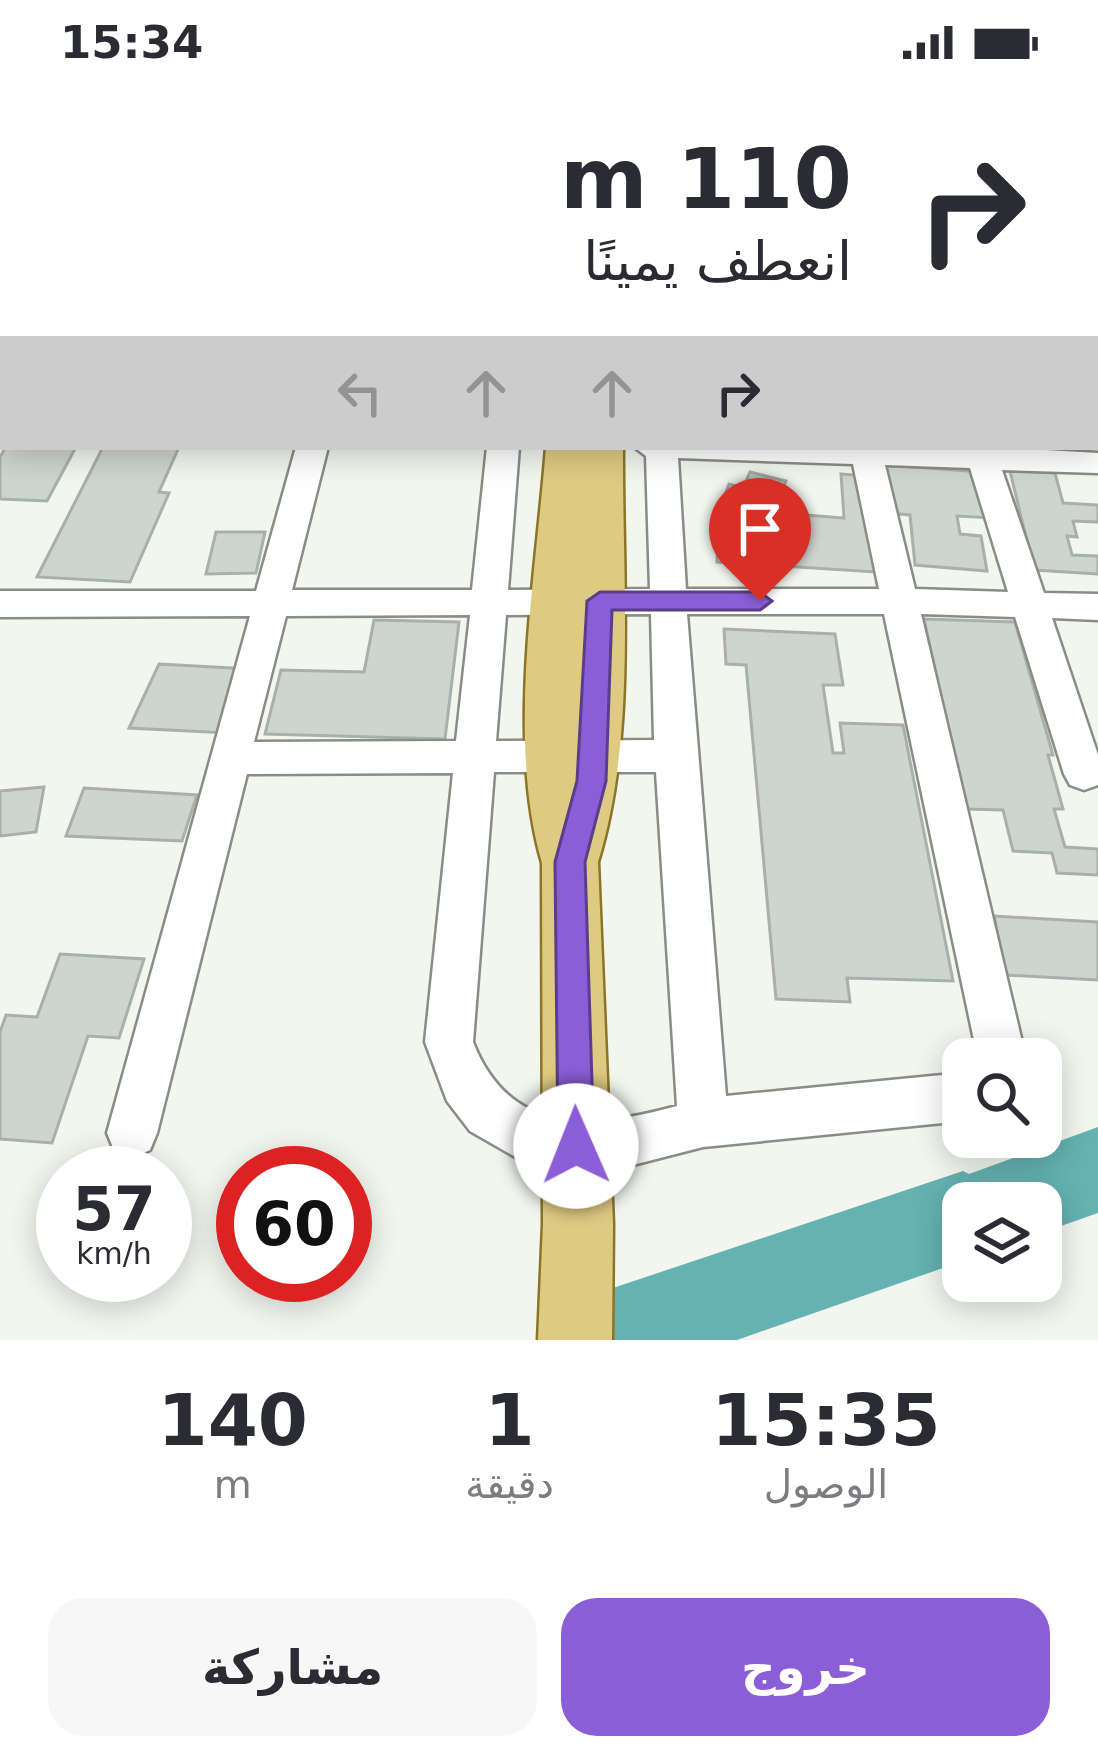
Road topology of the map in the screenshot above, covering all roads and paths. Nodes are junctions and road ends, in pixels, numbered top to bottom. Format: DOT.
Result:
graph roads {
  1 [pos="311,450"];
  2 [pos="502,450"];
  3 [pos="566,450"];
  4 [pos="602,450"];
  5 [pos="662,450"];
  6 [pos="815,450"];
  7 [pos="866,451"];
  8 [pos="981,453"];
  9 [pos="1094,461"];
  10 [pos="579,601"];
  11 [pos="669,601"];
  12 [pos="897,601"];
  13 [pos="272,602"];
  14 [pos="486,603"];
  15 [pos="0,604"];
  16 [pos="1031,608"];
  17 [pos="1098,608"];
  18 [pos="571,754"];
  19 [pos="675,756"];
  20 [pos="231,758"];
  21 [pos="472,758"];
  22 [pos="1084,774"];
  23 [pos="997,1038"];
  24 [pos="942,1099"];
  25 [pos="703,1123"];
  26 [pos="132,1133"];
  27 [pos="576,1146"];
  28 [pos="575,1340"];
  1 -- 13 [label="street"];
  2 -- 14 [label="street"];
  3 -- 10 [label="main road"];
  4 -- 10 [label="main road"];
  5 -- 11 [label="street"];
  6 -- 7 [label="street"];
  7 -- 8 [label="street"];
  7 -- 12 [label="street"];
  8 -- 9 [label="street"];
  8 -- 16 [label="street"];
  10 -- 11 [label="street"];
  10 -- 14 [label="street"];
  10 -- 18 [label="main road"];
  11 -- 12 [label="street"];
  11 -- 19 [label="street"];
  12 -- 16 [label="street"];
  12 -- 23 [label="street"];
  13 -- 14 [label="street"];
  13 -- 15 [label="street"];
  13 -- 20 [label="street"];
  14 -- 21 [label="street"];
  16 -- 17 [label="street"];
  16 -- 22 [label="street"];
  18 -- 19 [label="street"];
  18 -- 21 [label="street"];
  18 -- 27 [label="main road"];
  19 -- 25 [label="street"];
  20 -- 21 [label="street"];
  20 -- 26 [label="street"];
  21 -- 27 [label="street"];
  24 -- 25 [label="street"];
  25 -- 27 [label="street"];
  27 -- 28 [label="main road"];
}
